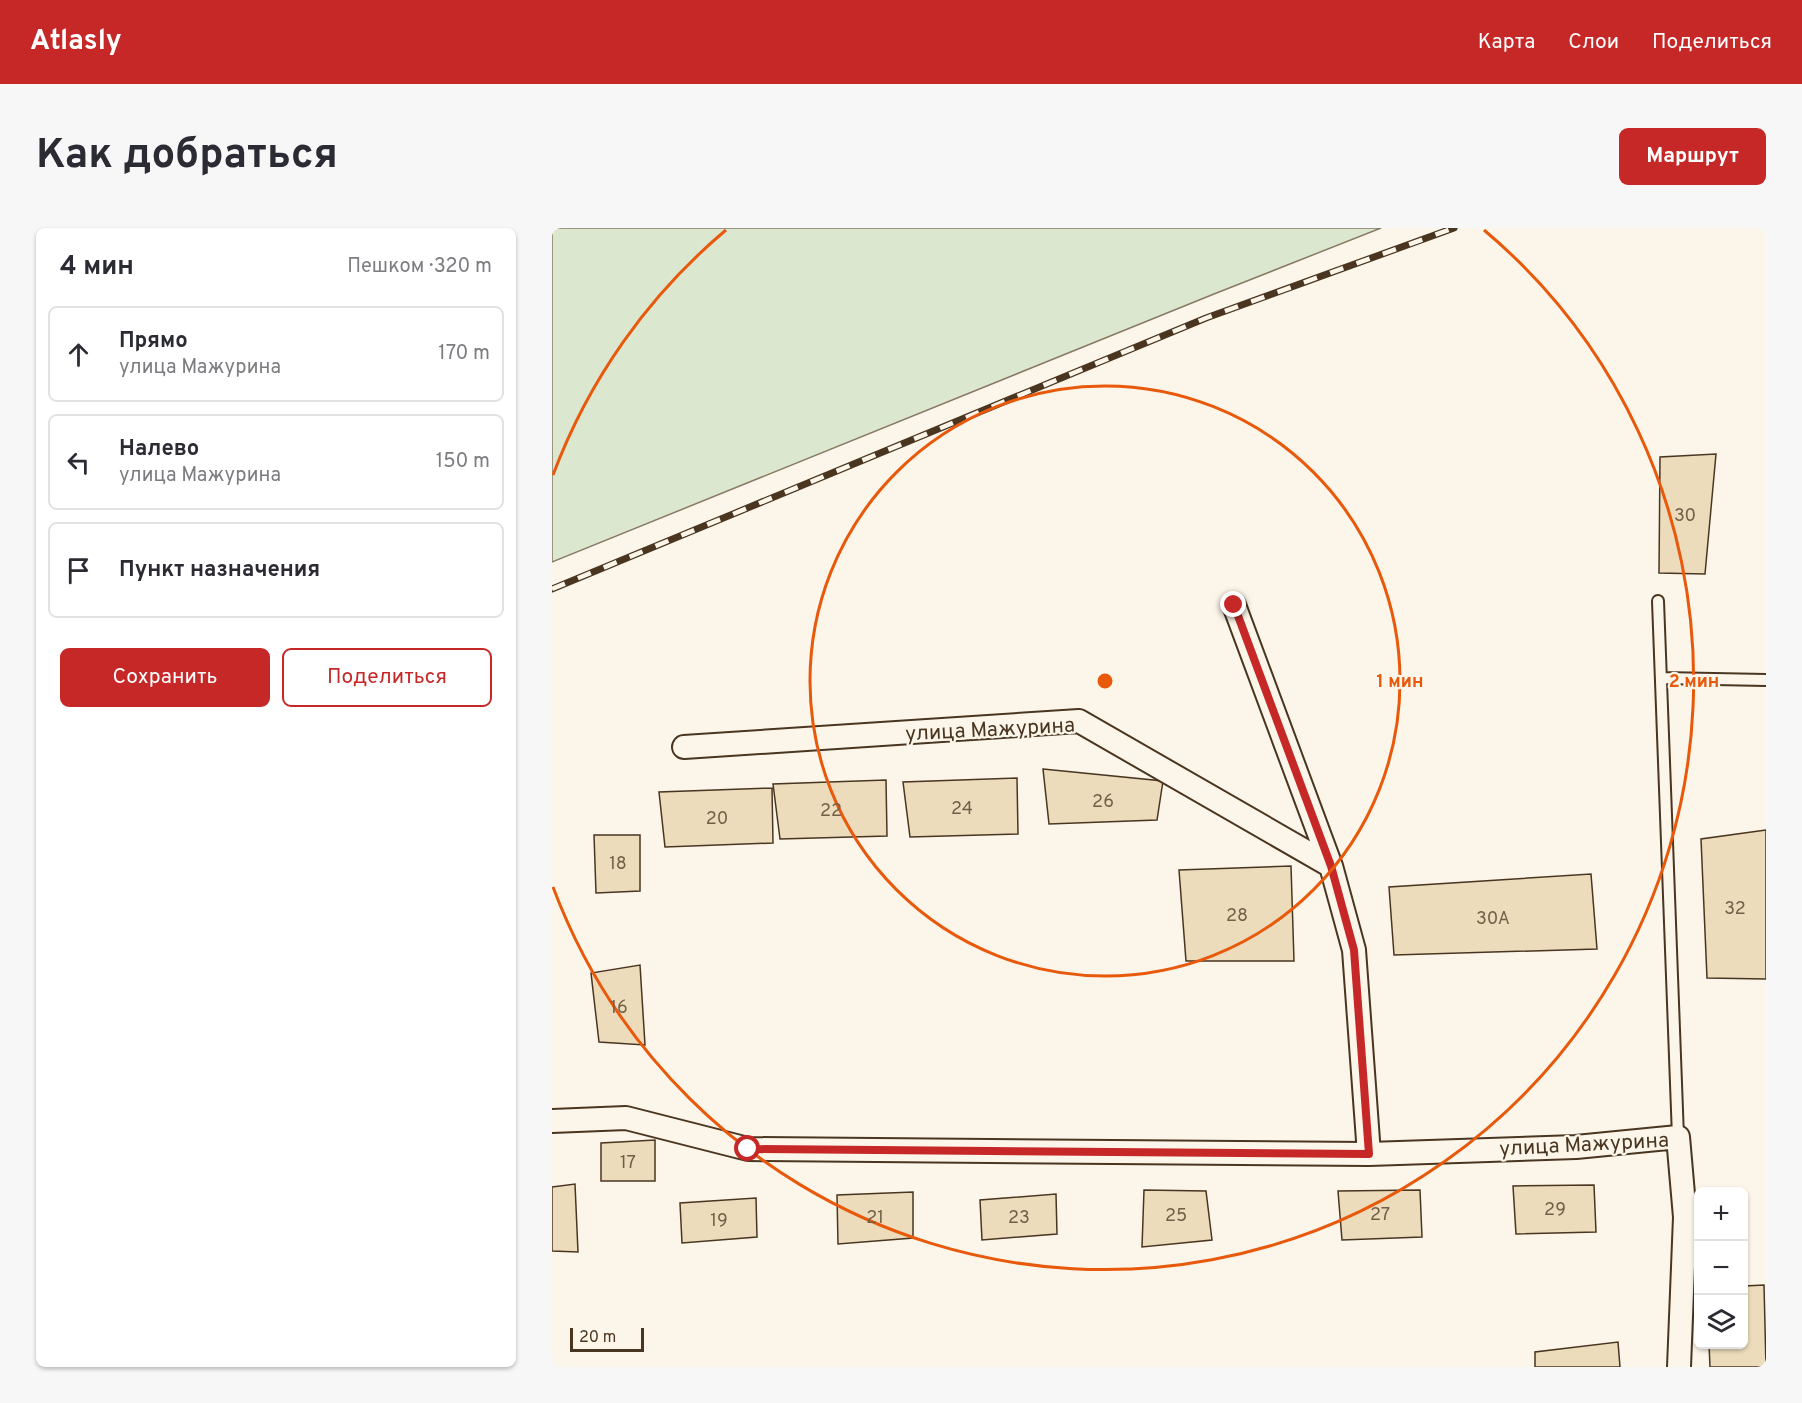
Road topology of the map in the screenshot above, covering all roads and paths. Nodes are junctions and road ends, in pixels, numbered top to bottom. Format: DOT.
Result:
graph roads {
  1 [pos="1658,601"];
  2 [pos="1234,605"];
  3 [pos="1662,678"];
  4 [pos="1766,680"];
  5 [pos="684,747"];
  6 [pos="1331,866"];
  7 [pos="552,1122"];
  8 [pos="1678,1137"];
  9 [pos="1369,1154"];
  10 [pos="1679,1367"];
  1 -- 3 [label="lane"];
  2 -- 6 [label="street"];
  3 -- 4 [label="lane"];
  3 -- 8 [label="lane"];
  5 -- 6 [label="street, улица Мажурина"];
  6 -- 9 [label="street"];
  7 -- 9 [label="street, улица Мажурина"];
  8 -- 9 [label="street, улица Мажурина"];
  8 -- 10 [label="street, улица Мажурина"];
}
